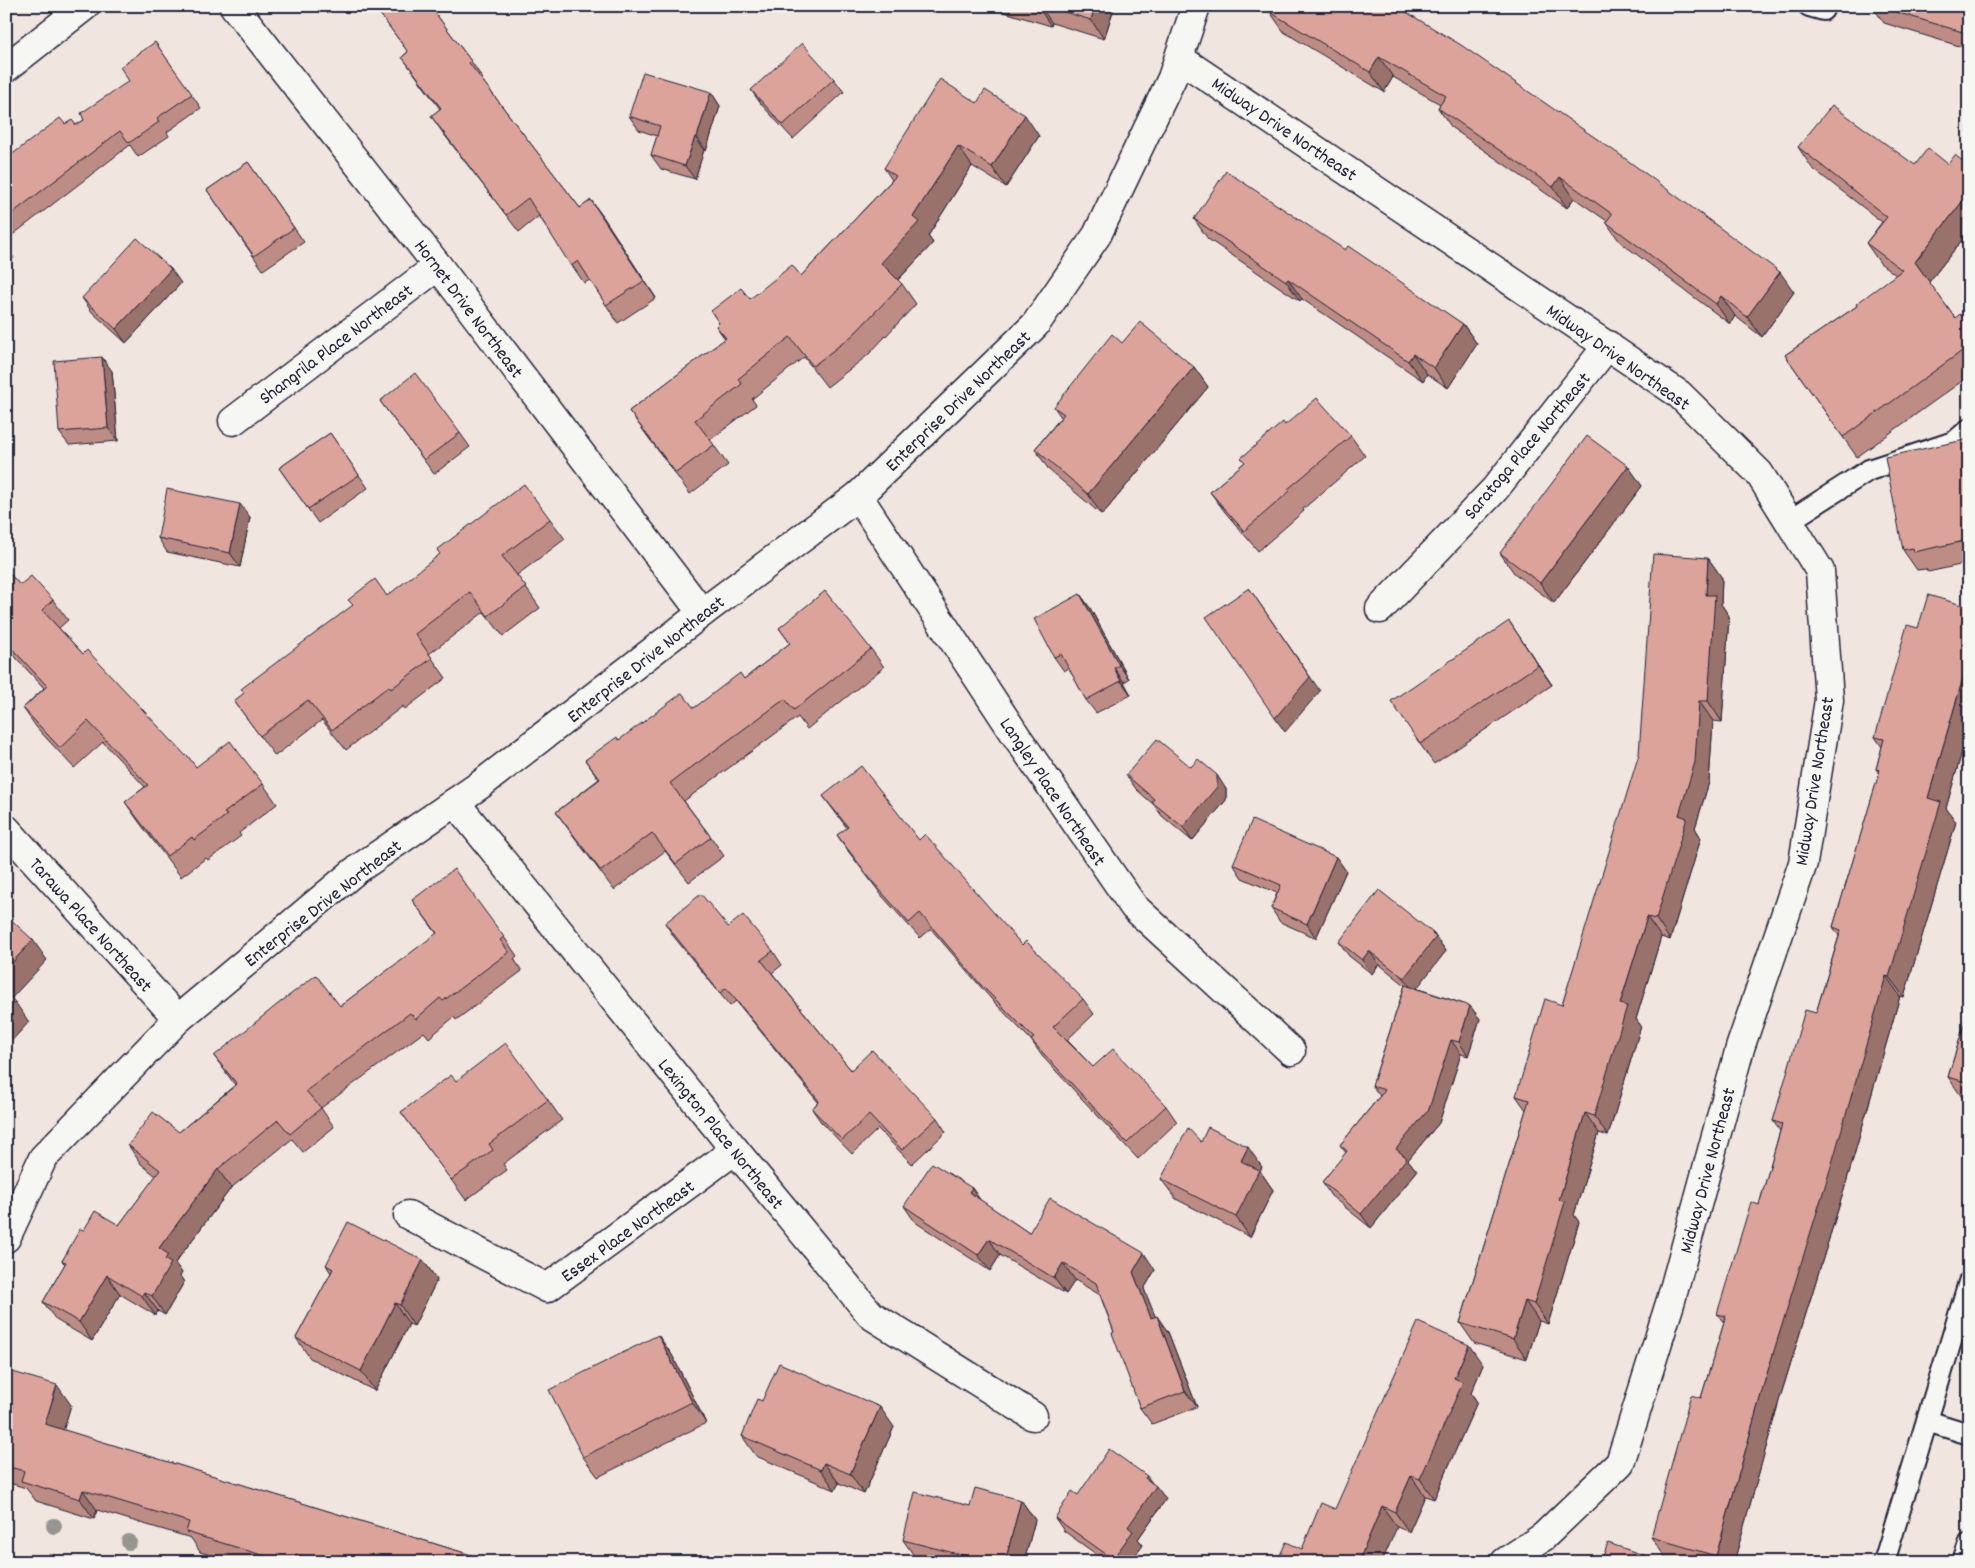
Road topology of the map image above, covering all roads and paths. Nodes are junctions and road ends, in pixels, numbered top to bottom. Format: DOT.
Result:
graph roads {
  1 [pos="86,6"];
  2 [pos="234,6"];
  3 [pos="1196,6"];
  4 [pos="1179,58"];
  5 [pos="6,68"];
  6 [pos="438,266"];
  7 [pos="1608,345"];
  8 [pos="232,421"];
  9 [pos="1969,429"];
  10 [pos="858,496"];
  11 [pos="1789,521"];
  12 [pos="1380,609"];
  13 [pos="702,613"];
  14 [pos="455,802"];
  15 [pos="6,829"];
  16 [pos="178,1019"];
  17 [pos="1291,1051"];
  18 [pos="735,1150"];
  19 [pos="408,1215"];
  20 [pos="6,1238"];
  21 [pos="1969,1282"];
  22 [pos="1033,1416"];
  23 [pos="1927,1421"];
  24 [pos="1969,1434"];
  25 [pos="1969,1544"];
  26 [pos="1505,1562"];
  27 [pos="1884,1562"];
  28 [pos="1962,1562"];
  1 -- 5 [label="street"];
  2 -- 6 [label="street, Hornet Drive Northeast"];
  3 -- 4 [label="street, Enterprise Drive Northeast"];
  4 -- 7 [label="street, Midway Drive Northeast"];
  4 -- 10 [label="street, Enterprise Drive Northeast"];
  6 -- 8 [label="street, Shangrila Place Northeast"];
  6 -- 13 [label="street, Hornet Drive Northeast"];
  7 -- 11 [label="street, Midway Drive Northeast"];
  7 -- 12 [label="street, Saratoga Place Northeast"];
  9 -- 11 [label="lane"];
  10 -- 13 [label="street, Enterprise Drive Northeast"];
  10 -- 17 [label="street, Langley Place Northeast"];
  11 -- 26 [label="street, Midway Drive Northeast"];
  13 -- 14 [label="street, Enterprise Drive Northeast"];
  14 -- 16 [label="street, Enterprise Drive Northeast"];
  14 -- 18 [label="street, Lexington Place Northeast"];
  15 -- 16 [label="street, Tarawa Place Northeast"];
  16 -- 20 [label="street, Enterprise Drive Northeast"];
  18 -- 19 [label="street, Essex Place Northeast"];
  18 -- 22 [label="street, Lexington Place Northeast"];
  21 -- 23 [label="lane"];
  23 -- 24 [label="lane"];
  23 -- 27 [label="lane"];
  25 -- 28 [label="lane"];
}
